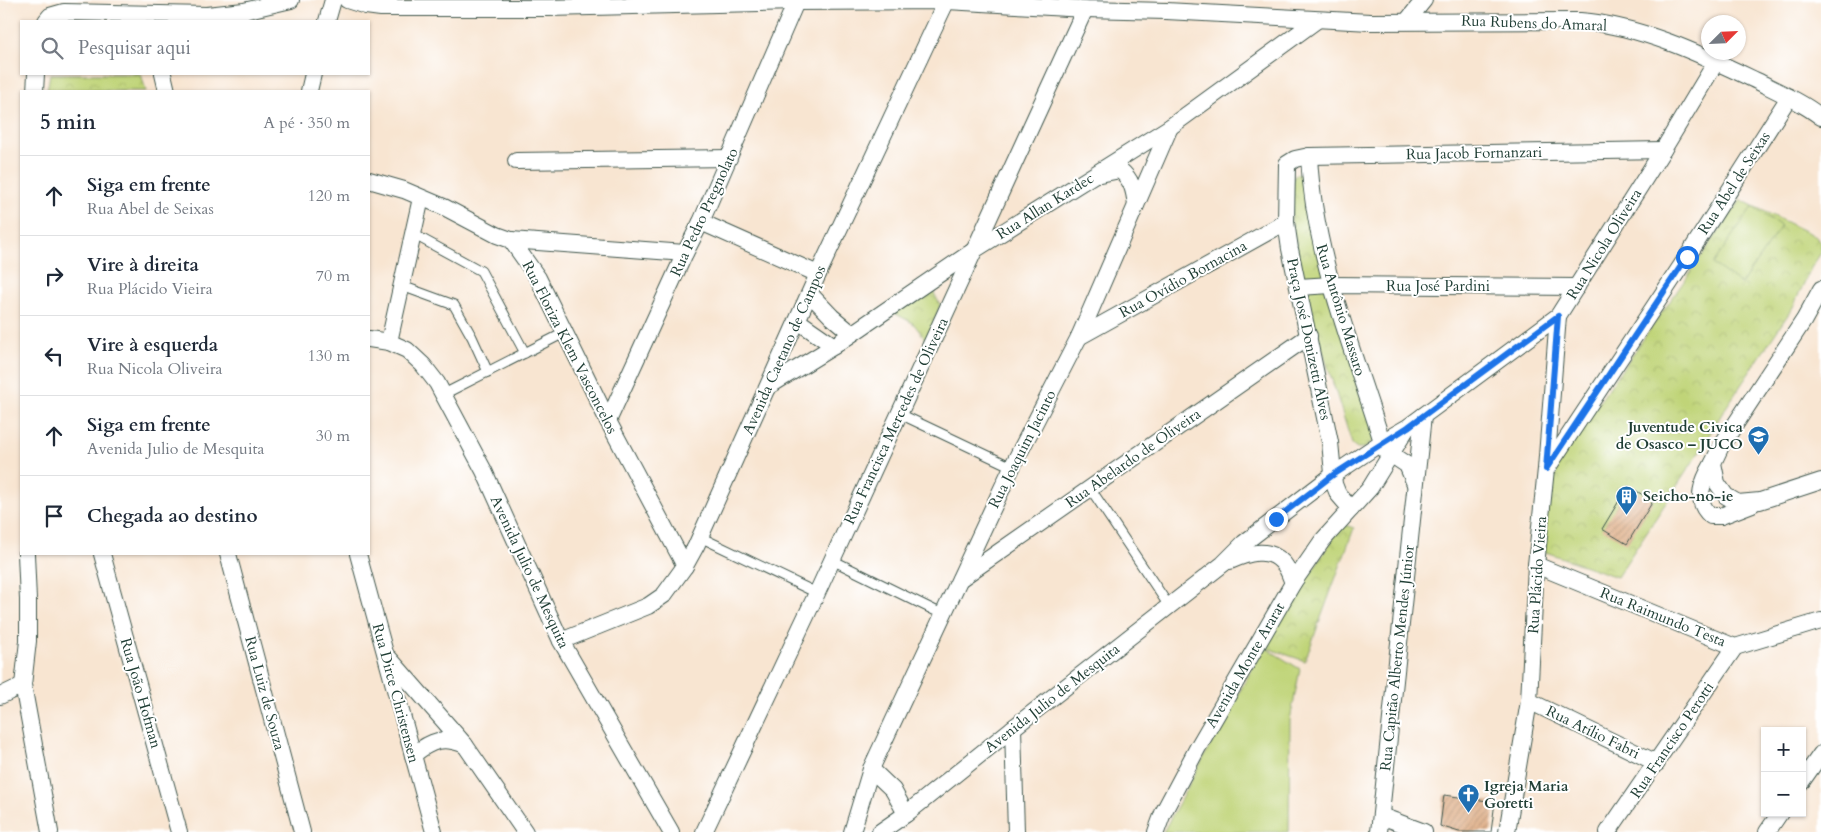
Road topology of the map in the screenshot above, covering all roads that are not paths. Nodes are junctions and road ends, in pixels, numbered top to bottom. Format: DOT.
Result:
graph roads {
  1 [pos="291,0"];
  2 [pos="333,0"];
  3 [pos="347,0"];
  4 [pos="947,0"];
  5 [pos="1424,0"];
  6 [pos="796,2"];
  7 [pos="665,3"];
  8 [pos="1085,9"];
  9 [pos="150,18"];
  10 [pos="48,19"];
  11 [pos="327,20"];
  12 [pos="1317,20"];
  13 [pos="1407,21"];
  14 [pos="1716,62"];
  15 [pos="36,75"];
  16 [pos="163,75"];
  17 [pos="313,75"];
  18 [pos="35,90"];
  19 [pos="167,90"];
  20 [pos="310,90"];
  21 [pos="1789,97"];
  22 [pos="1821,116"];
  23 [pos="1170,127"];
  24 [pos="1663,150"];
  25 [pos="1310,156"];
  26 [pos="729,158"];
  27 [pos="516,161"];
  28 [pos="1287,164"];
  29 [pos="1093,176"];
  30 [pos="370,180"];
  31 [pos="421,198"];
  32 [pos="1136,205"];
  33 [pos="701,222"];
  34 [pos="1286,222"];
  35 [pos="413,234"];
  36 [pos="511,240"];
  37 [pos="976,249"];
  38 [pos="685,253"];
  39 [pos="818,274"];
  40 [pos="1331,285"];
  41 [pos="402,286"];
  42 [pos="1299,287"];
  43 [pos="1577,287"];
  44 [pos="1821,289"];
  45 [pos="810,294"];
  46 [pos="1558,316"];
  47 [pos="798,320"];
  48 [pos="564,333"];
  49 [pos="851,333"];
  50 [pos="1309,336"];
  51 [pos="1079,337"];
  52 [pos="370,339"];
  53 [pos="389,342"];
  54 [pos="834,346"];
  55 [pos="524,353"];
  56 [pos="488,372"];
  57 [pos="769,386"];
  58 [pos="444,394"];
  59 [pos="900,414"];
  60 [pos="1423,416"];
  61 [pos="608,421"];
  62 [pos="1387,453"];
  63 [pos="1358,458"];
  64 [pos="1713,463"];
  65 [pos="1012,467"];
  66 [pos="1546,469"];
  67 [pos="1333,475"];
  68 [pos="1376,479"];
  69 [pos="1821,481"];
  70 [pos="1415,484"];
  71 [pos="1090,488"];
  72 [pos="1760,501"];
  73 [pos="1351,509"];
  74 [pos="700,537"];
  75 [pos="26,555"];
  76 [pos="102,555"];
  77 [pos="228,555"];
  78 [pos="358,555"];
  79 [pos="832,560"];
  80 [pos="1223,564"];
  81 [pos="1536,565"];
  82 [pos="685,566"];
  83 [pos="958,580"];
  84 [pos="1292,584"];
  85 [pos="817,593"];
  86 [pos="1169,606"];
  87 [pos="944,614"];
  88 [pos="1821,621"];
  89 [pos="561,641"];
  90 [pos="1735,647"];
  91 [pos="386,654"];
  92 [pos="23,685"];
  93 [pos="0,696"];
  94 [pos="1529,701"];
  95 [pos="1013,728"];
  96 [pos="466,745"];
  97 [pos="413,754"];
  98 [pos="1821,754"];
  99 [pos="1657,763"];
  100 [pos="871,769"];
  101 [pos="1806,775"];
  102 [pos="906,814"];
  103 [pos="1777,817"];
  104 [pos="1380,824"];
  105 [pos="50,832"];
  106 [pos="179,832"];
  107 [pos="302,832"];
  108 [pos="434,832"];
  109 [pos="525,832"];
  110 [pos="671,832"];
  111 [pos="704,832"];
  112 [pos="852,832"];
  113 [pos="880,832"];
  114 [pos="1016,832"];
  115 [pos="1156,832"];
  116 [pos="1424,832"];
  117 [pos="1507,832"];
  118 [pos="1608,832"];
  119 [pos="1766,832"];
  1 -- 9 [label="street"];
  2 -- 11 [label="street"];
  3 -- 7 [label="street, Rua Rubens do Amaral"];
  4 -- 6 [label="street, Rua Rubens do Amaral"];
  4 -- 8 [label="street, Rua Rubens do Amaral"];
  4 -- 39 [label="street, Avenida Caetano de Campos"];
  5 -- 13 [label="street"];
  6 -- 7 [label="street, Rua Rubens do Amaral"];
  6 -- 26 [label="street, Rua Pedro Pregnolato"];
  8 -- 12 [label="street, Rua Rubens do Amaral"];
  8 -- 37 [label="street, Rua Francisca Mercedes de Oliveira"];
  9 -- 10 [label="street"];
  12 -- 13 [label="street, Rua Rubens do Amaral"];
  12 -- 23 [label="street, Rua Allan Kardec"];
  13 -- 14 [label="street, Rua Rubens do Amaral"];
  14 -- 21 [label="street, Rua Rubens do Amaral"];
  14 -- 24 [label="street, Rua Nicola Oliveira"];
  15 -- 18 [label="street"];
  16 -- 19 [label="street"];
  17 -- 20 [label="street"];
  21 -- 22 [label="street, Rua Rubens do Amaral"];
  21 -- 66 [label="street, Rua Abel de Seixas"];
  23 -- 29 [label="street, Rua Allan Kardec"];
  23 -- 32 [label="street, Rua Joaquim Jacinto"];
  24 -- 25 [label="street, Rua Jacob Fornanzari"];
  24 -- 43 [label="street, Rua Nicola Oliveira"];
  25 -- 28 [label="street, Rua Jacob Fornanzari"];
  25 -- 40 [label="street, Rua Antônio Massaro"];
  26 -- 27 [label="street"];
  26 -- 33 [label="street, Rua Pedro Pregnolato"];
  28 -- 34 [label="street, Praça José Donizetti Alves"];
  29 -- 32 [label="street"];
  29 -- 37 [label="street, Rua Allan Kardec"];
  30 -- 31 [label="street"];
  31 -- 35 [label="street"];
  31 -- 36 [label="street"];
  32 -- 51 [label="street, Rua Joaquim Jacinto"];
  33 -- 38 [label="street, Rua Pedro Pregnolato"];
  33 -- 39 [label="street"];
  34 -- 42 [label="street, Praça José Donizetti Alves"];
  34 -- 51 [label="street, Rua Ovídio Bornacina"];
  35 -- 41 [label="street"];
  35 -- 55 [label="lane"];
  36 -- 38 [label="street"];
  36 -- 48 [label="street, Rua Floriza Klem Vasconcelos"];
  37 -- 49 [label="street, Rua Allan Kardec"];
  37 -- 59 [label="street, Rua Francisca Mercedes de Oliveira"];
  38 -- 61 [label="street, Rua Pedro Pregnolato"];
  39 -- 45 [label="street, Avenida Caetano de Campos"];
  40 -- 42 [label="street, Rua José Pardini"];
  40 -- 43 [label="street, Rua José Pardini"];
  40 -- 62 [label="street, Rua Antônio Massaro"];
  41 -- 53 [label="street"];
  41 -- 56 [label="lane"];
  42 -- 50 [label="street, Praça José Donizetti Alves"];
  43 -- 46 [label="street, Rua Nicola Oliveira"];
  44 -- 64 [label="street"];
  45 -- 47 [label="street, Avenida Caetano de Campos"];
  45 -- 49 [label="street"];
  46 -- 60 [label="street, Rua Nicola Oliveira"];
  46 -- 66 [label="street, Rua Plácido Vieira"];
  47 -- 54 [label="street"];
  47 -- 57 [label="street, Avenida Caetano de Campos"];
  48 -- 55 [label="lane"];
  48 -- 61 [label="street, Rua Floriza Klem Vasconcelos"];
  49 -- 54 [label="street, Rua Allan Kardec"];
  50 -- 67 [label="street, Praça José Donizetti Alves"];
  50 -- 71 [label="street, Rua Abelardo de Oliveira"];
  51 -- 65 [label="street, Rua Joaquim Jacinto"];
  52 -- 53 [label="street, Avenida Julio de Mesquita"];
  53 -- 58 [label="street, Avenida Julio de Mesquita"];
  54 -- 57 [label="street, Rua Allan Kardec"];
  55 -- 56 [label="lane"];
  56 -- 58 [label="lane"];
  57 -- 74 [label="street, Avenida Caetano de Campos"];
  58 -- 89 [label="street, Avenida Julio de Mesquita"];
  59 -- 65 [label="lane"];
  59 -- 79 [label="street, Rua Francisca Mercedes de Oliveira"];
  60 -- 62 [label="street, Rua Nicola Oliveira"];
  60 -- 70 [label="street, Rua Capitão Alberto Mendes Júnior"];
  61 -- 82 [label="street, Rua Floriza Klem Vasconcelos"];
  62 -- 63 [label="street, Rua Nicola Oliveira"];
  62 -- 68 [label="street, Rua Nicola Oliveira"];
  62 -- 70 [label="street"];
  63 -- 67 [label="street, Rua Nicola Oliveira"];
  63 -- 68 [label="street"];
  64 -- 72 [label="street"];
  64 -- 72 [label="street"];
  65 -- 83 [label="street, Rua Joaquim Jacinto"];
  66 -- 81 [label="street, Rua Plácido Vieira"];
  67 -- 73 [label="street, Praça José Donizetti Alves"];
  67 -- 80 [label="street, Avenida Julio de Mesquita"];
  68 -- 73 [label="street, Rua Nicola Oliveira"];
  69 -- 72 [label="street"];
  70 -- 104 [label="street, Rua Capitão Alberto Mendes Júnior"];
  71 -- 83 [label="street, Rua Abelardo de Oliveira"];
  71 -- 86 [label="lane"];
  73 -- 84 [label="street, Avenida Monte Ararat"];
  74 -- 82 [label="street, Avenida Caetano de Campos"];
  74 -- 85 [label="lane"];
  75 -- 92 [label="street"];
  76 -- 106 [label="street, Rua João Hofman"];
  77 -- 107 [label="street, Rua Luiz de Souza"];
  78 -- 91 [label="street, Rua Dirce Christensen"];
  79 -- 85 [label="street, Rua Francisca Mercedes de Oliveira"];
  79 -- 87 [label="lane"];
  80 -- 84 [label="street, Avenida Julio de Mesquita"];
  80 -- 86 [label="street, Avenida Julio de Mesquita"];
  81 -- 90 [label="street, Rua Raimundo Testa"];
  81 -- 94 [label="street, Rua Plácido Vieira"];
  82 -- 89 [label="street, Avenida Caetano de Campos"];
  83 -- 87 [label="street, Rua Joaquim Jacinto"];
  84 -- 115 [label="street, Avenida Monte Ararat"];
  85 -- 111 [label="street, Rua Francisca Mercedes de Oliveira"];
  86 -- 95 [label="street, Avenida Julio de Mesquita"];
  87 -- 100 [label="street, Rua Joaquim Jacinto"];
  88 -- 90 [label="street, Rua Raimundo Testa"];
  89 -- 110 [label="street, Avenida Julio de Mesquita"];
  90 -- 99 [label="street, Rua Francisco Perotti"];
  91 -- 96 [label="street"];
  91 -- 97 [label="street, Rua Dirce Christensen"];
  92 -- 93 [label="street"];
  92 -- 105 [label="street"];
  94 -- 99 [label="street, Rua Atílio Fabri"];
  94 -- 117 [label="street, Rua Plácido Vieira"];
  95 -- 102 [label="street, Avenida Julio de Mesquita"];
  95 -- 114 [label="street"];
  96 -- 97 [label="street"];
  96 -- 109 [label="street"];
  97 -- 108 [label="street, Rua Dirce Christensen"];
  98 -- 101 [label="street"];
  99 -- 118 [label="street, Rua Francisco Perotti"];
  100 -- 102 [label="street"];
  100 -- 112 [label="street, Rua Joaquim Jacinto"];
  102 -- 113 [label="street, Avenida Julio de Mesquita"];
  103 -- 119 [label="street"];
  104 -- 116 [label="street"];
}
